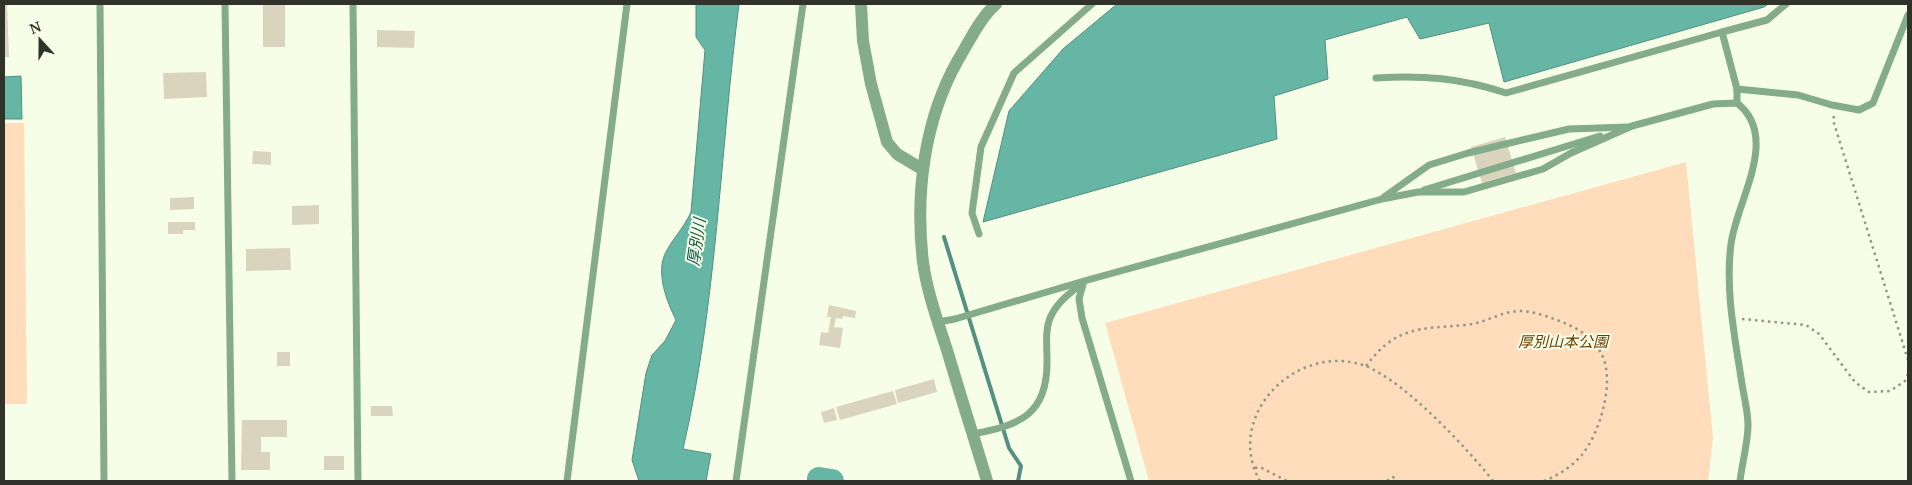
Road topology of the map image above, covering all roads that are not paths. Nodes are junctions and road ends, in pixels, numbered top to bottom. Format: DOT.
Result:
graph roads {
  1 [pos="100,4"];
  2 [pos="225,4"];
  3 [pos="353,4"];
  4 [pos="627,4"];
  5 [pos="803,4"];
  6 [pos="861,4"];
  7 [pos="996,4"];
  8 [pos="1092,4"];
  9 [pos="1786,4"];
  10 [pos="1908,16"];
  11 [pos="1722,32"];
  12 [pos="1376,78"];
  13 [pos="1737,89"];
  14 [pos="1737,103"];
  15 [pos="1632,126"];
  16 [pos="922,169"];
  17 [pos="1418,192"];
  18 [pos="1382,199"];
  19 [pos="979,234"];
  20 [pos="1084,281"];
  21 [pos="938,322"];
  22 [pos="973,434"];
  23 [pos="104,481"];
  24 [pos="232,481"];
  25 [pos="358,481"];
  26 [pos="567,481"];
  27 [pos="736,481"];
  28 [pos="987,481"];
  29 [pos="1131,481"];
  30 [pos="1740,481"];
  1 -- 23 [label="lane"];
  2 -- 24 [label="lane"];
  3 -- 25 [label="lane"];
  4 -- 26 [label="lane"];
  5 -- 27 [label="lane"];
  6 -- 16 [label="street"];
  7 -- 16 [label="street"];
  8 -- 19 [label="lane"];
  9 -- 11 [label="lane"];
  10 -- 13 [label="lane"];
  11 -- 12 [label="lane"];
  11 -- 13 [label="lane"];
  13 -- 14 [label="lane"];
  14 -- 15 [label="lane"];
  14 -- 30 [label="lane"];
  15 -- 17 [label="lane"];
  15 -- 17 [label="lane"];
  15 -- 18 [label="lane"];
  16 -- 21 [label="street"];
  17 -- 18 [label="lane"];
  18 -- 20 [label="lane"];
  20 -- 21 [label="lane"];
  20 -- 22 [label="lane"];
  20 -- 29 [label="lane"];
  21 -- 22 [label="street"];
  22 -- 28 [label="street"];
}
